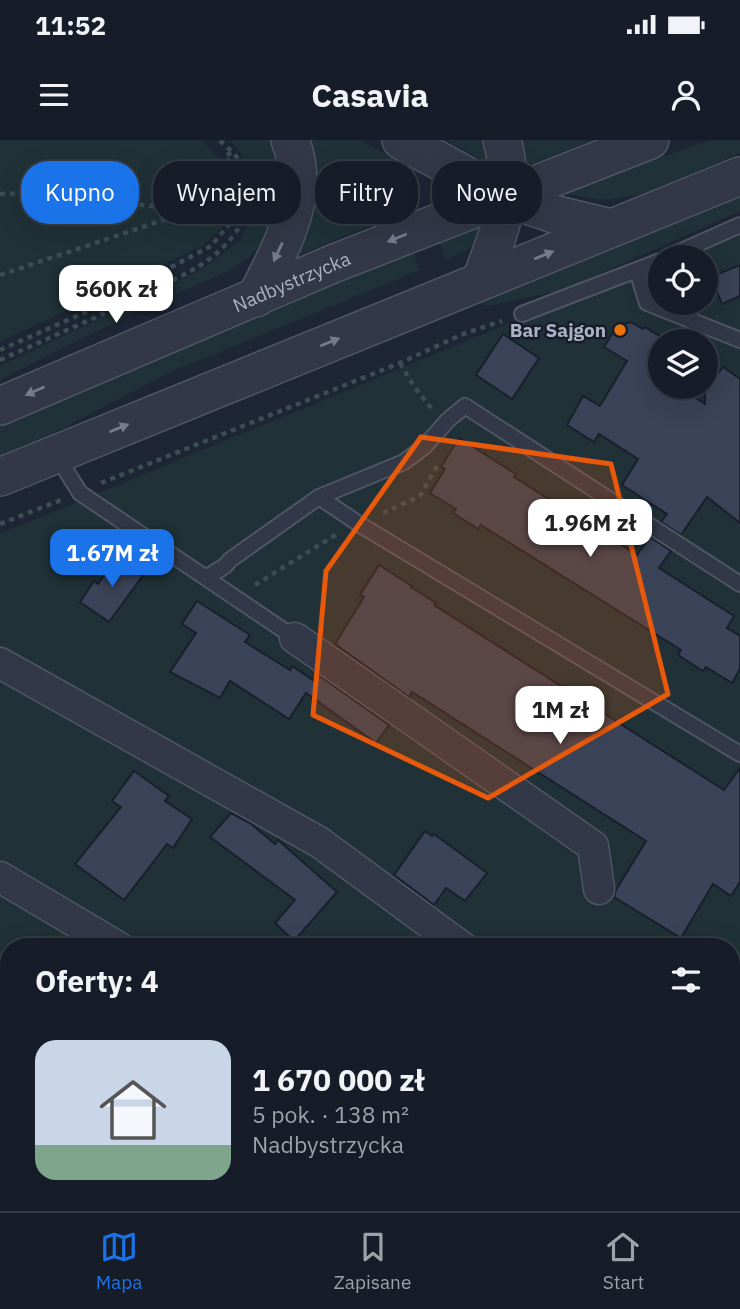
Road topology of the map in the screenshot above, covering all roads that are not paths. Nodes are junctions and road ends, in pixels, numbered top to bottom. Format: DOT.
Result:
graph roads {
  1 [pos="290,140"];
  2 [pos="401,140"];
  3 [pos="502,140"];
  4 [pos="650,140"];
  5 [pos="439,161"];
  6 [pos="507,161"];
  7 [pos="740,176"];
  8 [pos="542,184"];
  9 [pos="542,210"];
  10 [pos="436,224"];
  11 [pos="501,224"];
  12 [pos="740,225"];
  13 [pos="611,228"];
  14 [pos="695,245"];
  15 [pos="648,266"];
  16 [pos="638,271"];
  17 [pos="481,281"];
  18 [pos="256,298"];
  19 [pos="522,314"];
  20 [pos="740,340"];
  21 [pos="0,406"];
  22 [pos="56,454"];
  23 [pos="0,477"];
  24 [pos="319,497"];
  25 [pos="206,577"];
  26 [pos="740,584"];
  27 [pos="295,638"];
  28 [pos="0,663"];
  29 [pos="740,754"];
  30 [pos="0,877"];
  31 [pos="600,890"];
  32 [pos="103,938"];
  33 [pos="451,938"];
  1 -- 18 [label="street, one-way"];
  2 -- 5 [label="street"];
  3 -- 6 [label="street"];
  4 -- 8 [label="street, Nadbystrzycka"];
  7 -- 13 [label="street"];
  9 -- 13 [label="street"];
  10 -- 18 [label="street, Nadbystrzycka, one-way"];
  11 -- 17 [label="street"];
  12 -- 14 [label="lane"];
  17 -- 13 [label="street, one-way"];
  15 -- 16 [label="lane"];
  16 -- 19 [label="lane"];
  16 -- 20 [label="lane"];
  22 -- 17 [label="street, one-way"];
  18 -- 21 [label="street, Nadbystrzycka, one-way"];
  22 -- 23 [label="street"];
  22 -- 25 [label="lane"];
  24 -- 25 [label="lane"];
  24 -- 26 [label="lane"];
  24 -- 29 [label="lane"];
  25 -- 27 [label="lane"];
  27 -- 31 [label="street"];
  28 -- 33 [label="street"];
  30 -- 32 [label="street"];
}
